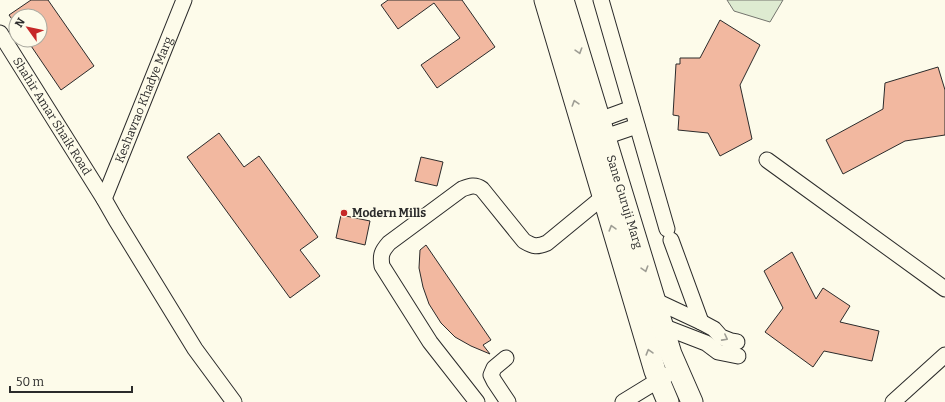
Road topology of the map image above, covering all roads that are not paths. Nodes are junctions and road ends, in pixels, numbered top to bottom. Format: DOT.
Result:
graph roads {
  1 [pos="184,0"];
  2 [pos="545,0"];
  3 [pos="563,0"];
  4 [pos="601,0"];
  5 [pos="561,24"];
  6 [pos="0,33"];
  7 [pos="632,108"];
  8 [pos="637,126"];
  9 [pos="594,132"];
  10 [pos="767,160"];
  11 [pos="603,197"];
  12 [pos="104,199"];
  13 [pos="945,289"];
  14 [pos="654,300"];
  15 [pos="701,322"];
  16 [pos="662,326"];
  17 [pos="945,355"];
  18 [pos="506,358"];
  19 [pos="677,370"];
  20 [pos="658,380"];
  21 [pos="234,402"];
  22 [pos="477,402"];
  23 [pos="508,402"];
  24 [pos="623,402"];
  25 [pos="668,402"];
  26 [pos="692,402"];
  27 [pos="893,402"];
  1 -- 12 [label="street, Keshavrao Khadye Marg"];
  2 -- 5 [label="main road, Sane Guruji Marg"];
  3 -- 5 [label="main road, Sane Guruji Marg"];
  4 -- 7 [label="street"];
  5 -- 9 [label="main road, Sane Guruji Marg"];
  6 -- 12 [label="street, Shahir Amar Shaik Road"];
  7 -- 8 [label="street"];
  7 -- 9 [label="street"];
  8 -- 9 [label="street"];
  8 -- 15 [label="street"];
  9 -- 11 [label="main road, Sane Guruji Marg"];
  9 -- 14 [label="main road, Sane Guruji Marg, one-way"];
  10 -- 13 [label="street"];
  20 -- 11 [label="main road, Sane Guruji Marg, one-way"];
  11 -- 22 [label="street"];
  12 -- 21 [label="street, Shahir Amar Shaik Road"];
  14 -- 15 [label="street"];
  14 -- 16 [label="main road, Sane Guruji Marg"];
  15 -- 16 [label="street, one-way"];
  16 -- 19 [label="main road, Sane Guruji Marg"];
  17 -- 27 [label="street"];
  18 -- 23 [label="street"];
  19 -- 20 [label="street"];
  19 -- 26 [label="main road, Sane Guruji Marg"];
  20 -- 24 [label="street"];
  20 -- 25 [label="main road, Sane Guruji Marg"];
}
